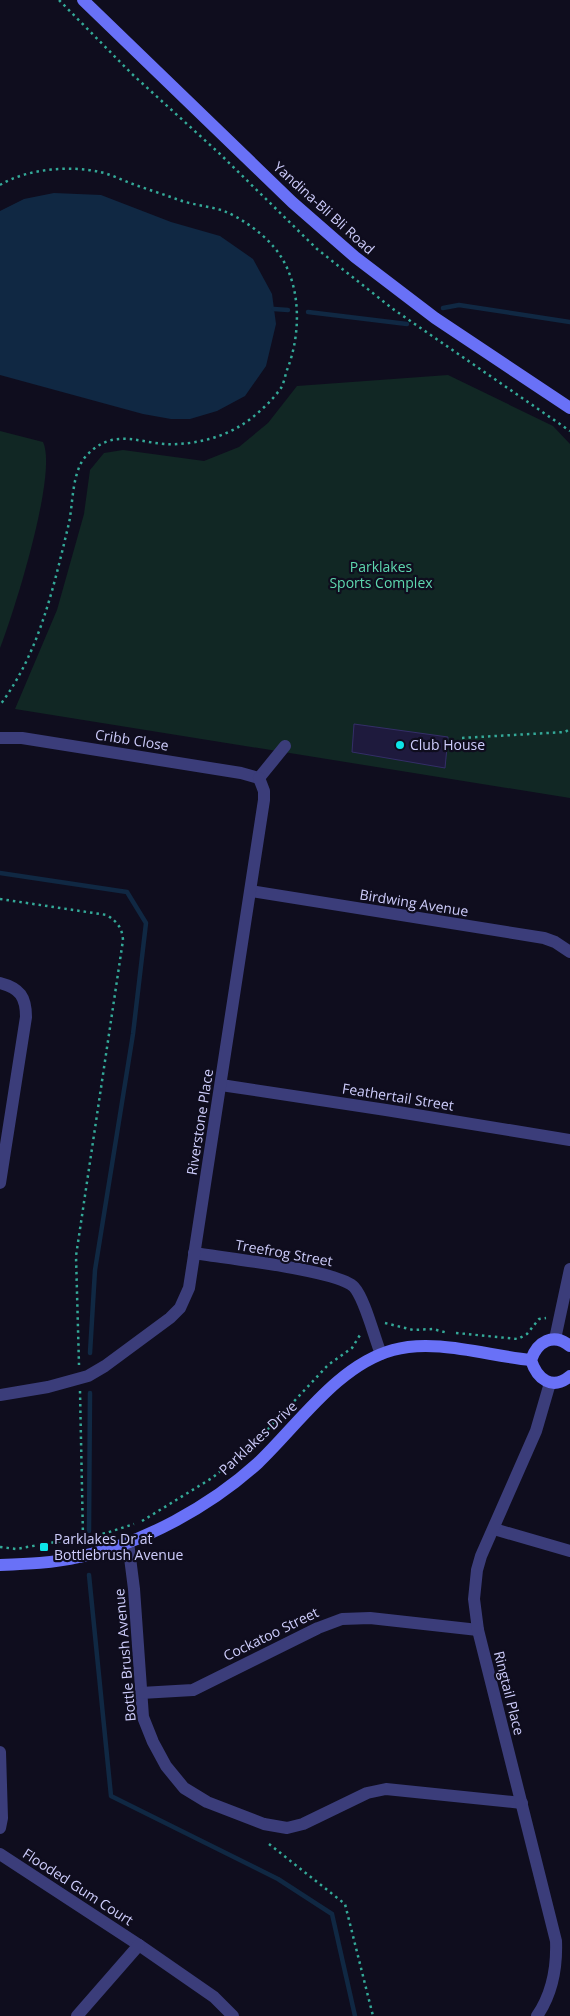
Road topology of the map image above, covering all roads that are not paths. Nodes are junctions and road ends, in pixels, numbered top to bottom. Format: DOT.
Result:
graph roads {
  1 [pos="83,0"];
  2 [pos="570,408"];
  3 [pos="0,738"];
  4 [pos="284,746"];
  5 [pos="259,778"];
  6 [pos="251,891"];
  7 [pos="570,952"];
  8 [pos="0,983"];
  9 [pos="221,1085"];
  10 [pos="570,1140"];
  11 [pos="0,1183"];
  12 [pos="194,1253"];
  13 [pos="570,1269"];
  14 [pos="555,1339"];
  15 [pos="570,1346"];
  16 [pos="381,1354"];
  17 [pos="531,1360"];
  18 [pos="570,1377"];
  19 [pos="550,1383"];
  20 [pos="0,1395"];
  21 [pos="494,1528"];
  22 [pos="128,1542"];
  23 [pos="570,1551"];
  24 [pos="0,1565"];
  25 [pos="478,1630"];
  26 [pos="141,1693"];
  27 [pos="0,1752"];
  28 [pos="522,1803"];
  29 [pos="0,1828"];
  30 [pos="0,1854"];
  31 [pos="139,1945"];
  32 [pos="77,2016"];
  33 [pos="233,2016"];
  34 [pos="537,2016"];
  1 -- 2 [label="street, Yandina-Bli Bli Road"];
  3 -- 5 [label="street, Cribb Close"];
  4 -- 5 [label="street"];
  5 -- 6 [label="street, Riverstone Place"];
  6 -- 7 [label="street, Birdwing Avenue"];
  6 -- 9 [label="street, Riverstone Place"];
  8 -- 11 [label="street"];
  9 -- 10 [label="street, Feathertail Street"];
  9 -- 12 [label="street, Riverstone Place"];
  12 -- 16 [label="street, Treefrog Street"];
  12 -- 20 [label="street, Riverstone Place"];
  13 -- 14 [label="street"];
  14 -- 15 [label="street"];
  14 -- 17 [label="street"];
  16 -- 17 [label="street, Parklakes Drive"];
  16 -- 22 [label="street, Parklakes Drive"];
  17 -- 19 [label="street"];
  18 -- 19 [label="street"];
  19 -- 21 [label="street, Ringtail Place"];
  21 -- 23 [label="street"];
  21 -- 25 [label="street, Ringtail Place"];
  22 -- 24 [label="street, Parklakes Drive"];
  22 -- 26 [label="street, Bottle Brush Avenue"];
  25 -- 26 [label="street, Cockatoo Street"];
  25 -- 28 [label="street, Ringtail Place"];
  26 -- 28 [label="street, Bottle Brush Avenue"];
  27 -- 29 [label="street"];
  28 -- 34 [label="street, Ringtail Place"];
  30 -- 31 [label="street, Flooded Gum Court"];
  31 -- 32 [label="street, Flooded Gum Court"];
  31 -- 33 [label="street, Flooded Gum Court"];
}
